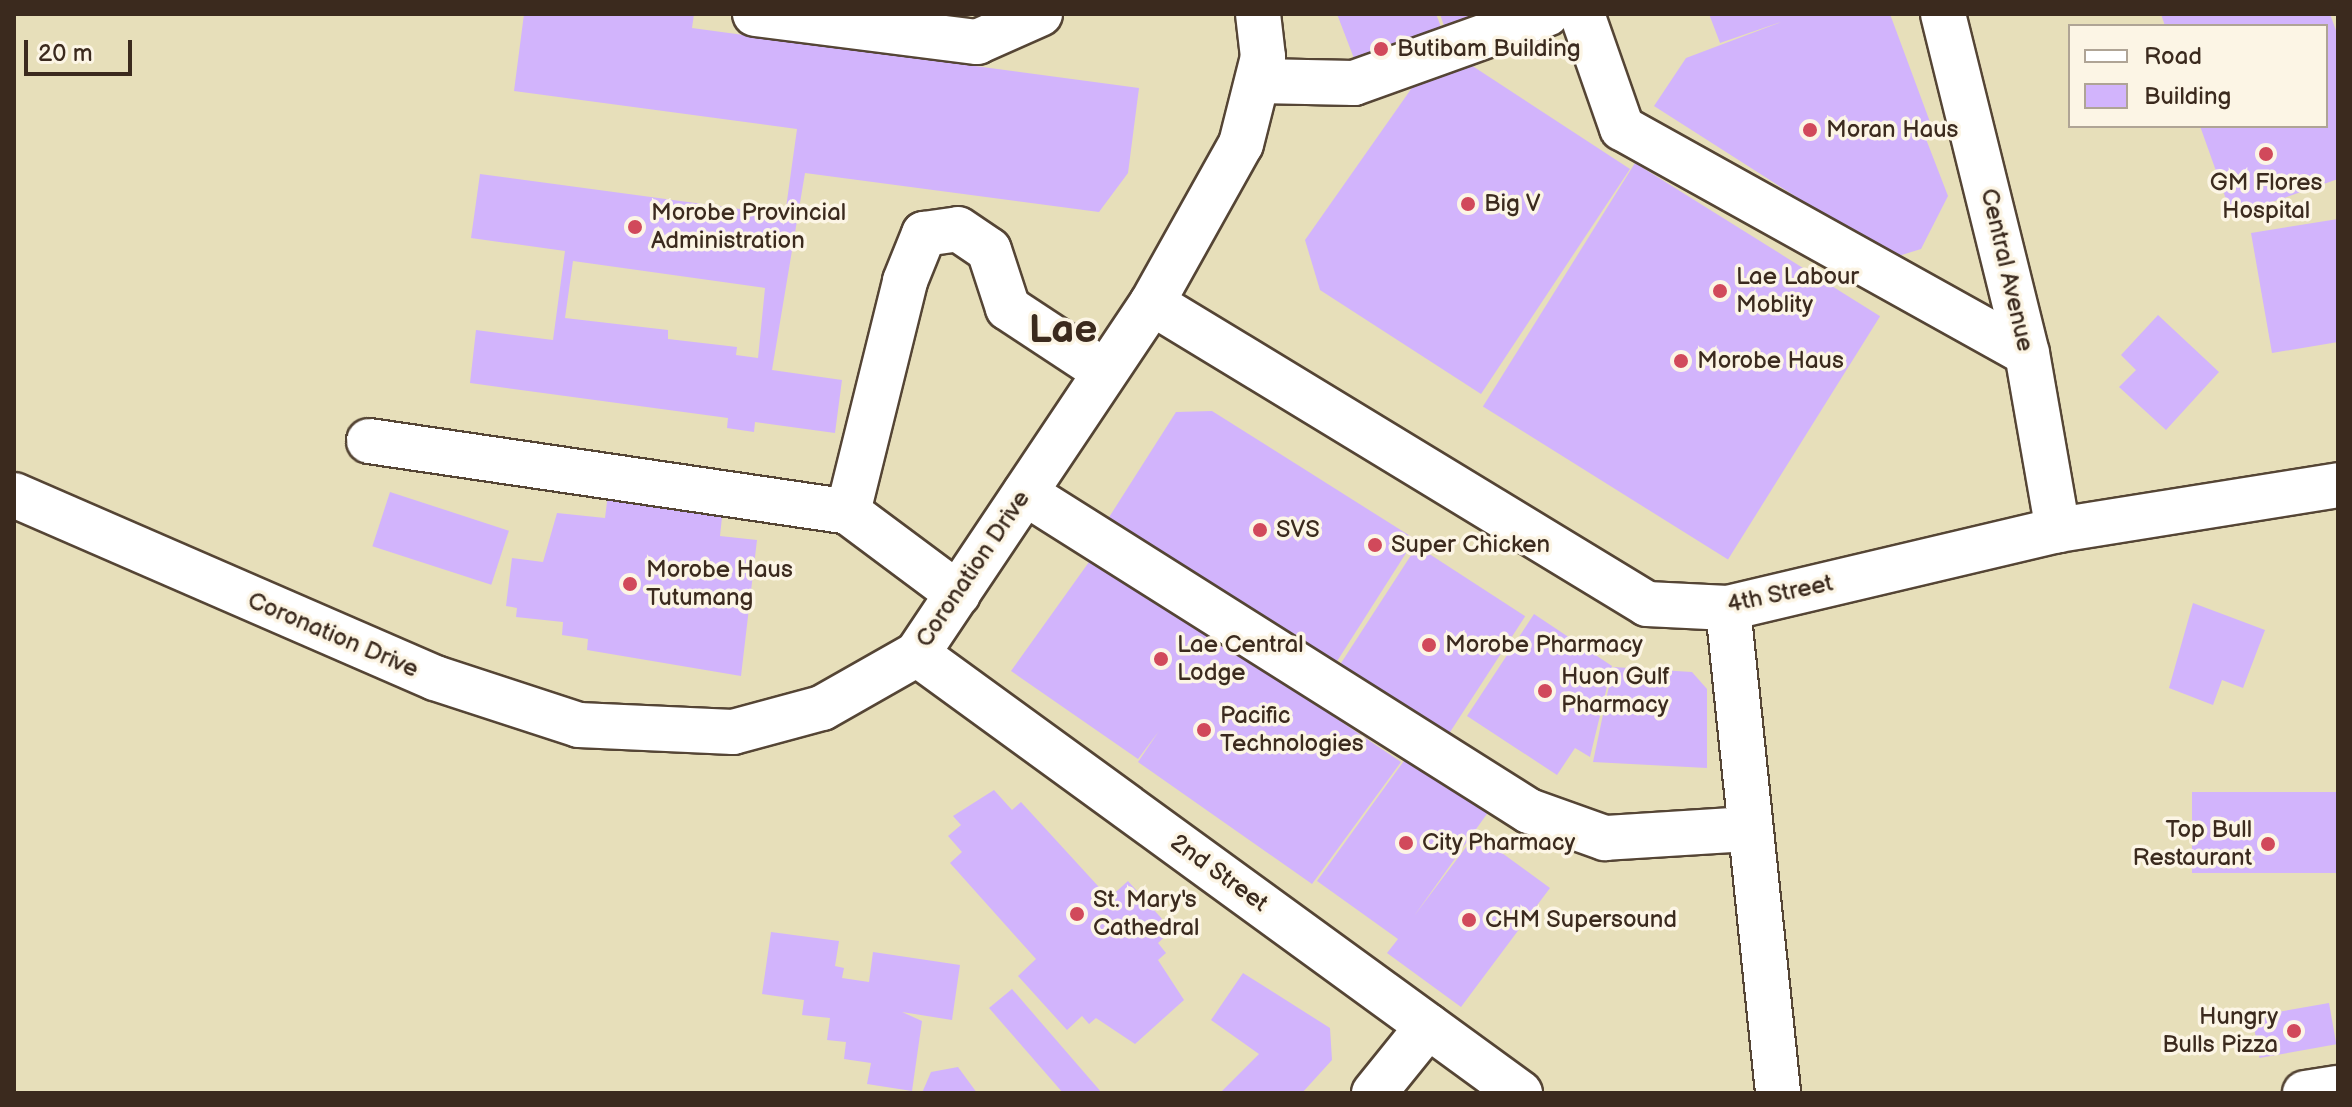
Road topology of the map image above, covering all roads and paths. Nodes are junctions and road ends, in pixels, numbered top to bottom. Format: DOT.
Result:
graph roads {
  1 [pos="755,14"];
  2 [pos="1040,14"];
  3 [pos="1258,14"];
  4 [pos="1547,14"];
  5 [pos="1582,14"];
  6 [pos="1943,14"];
  7 [pos="1259,81"];
  8 [pos="1152,303"];
  9 [pos="2027,353"];
  10 [pos="1105,372"];
  11 [pos="369,441"];
  12 [pos="2338,485"];
  13 [pos="1025,493"];
  14 [pos="14,495"];
  15 [pos="848,512"];
  16 [pos="2058,530"];
  17 [pos="958,594"];
  18 [pos="1728,608"];
  19 [pos="917,654"];
  20 [pos="1750,829"];
  21 [pos="1428,1026"];
  22 [pos="2338,1088"];
  23 [pos="1374,1093"];
  24 [pos="1520,1093"];
  25 [pos="1778,1093"];
  26 [pos="2305,1093"];
  1 -- 2 [label="street"];
  3 -- 7 [label="street, Coronation Drive"];
  4 -- 7 [label="street"];
  5 -- 9 [label="street"];
  6 -- 9 [label="street, Central Avenue"];
  7 -- 8 [label="street, Coronation Drive"];
  8 -- 10 [label="street, Coronation Drive"];
  8 -- 18 [label="street, 4th Street"];
  9 -- 16 [label="street, Central Avenue"];
  10 -- 13 [label="street, Coronation Drive"];
  10 -- 15 [label="street"];
  11 -- 15 [label="street"];
  12 -- 16 [label="street, 4th Street"];
  13 -- 17 [label="street, Coronation Drive"];
  13 -- 20 [label="street"];
  14 -- 19 [label="street, Coronation Drive"];
  15 -- 17 [label="street"];
  16 -- 18 [label="street, 4th Street"];
  17 -- 19 [label="street, Coronation Drive"];
  18 -- 20 [label="street"];
  19 -- 21 [label="street, 2nd Street"];
  20 -- 25 [label="street"];
  21 -- 23 [label="street"];
  21 -- 24 [label="street, 2nd Street"];
  22 -- 26 [label="street"];
}
